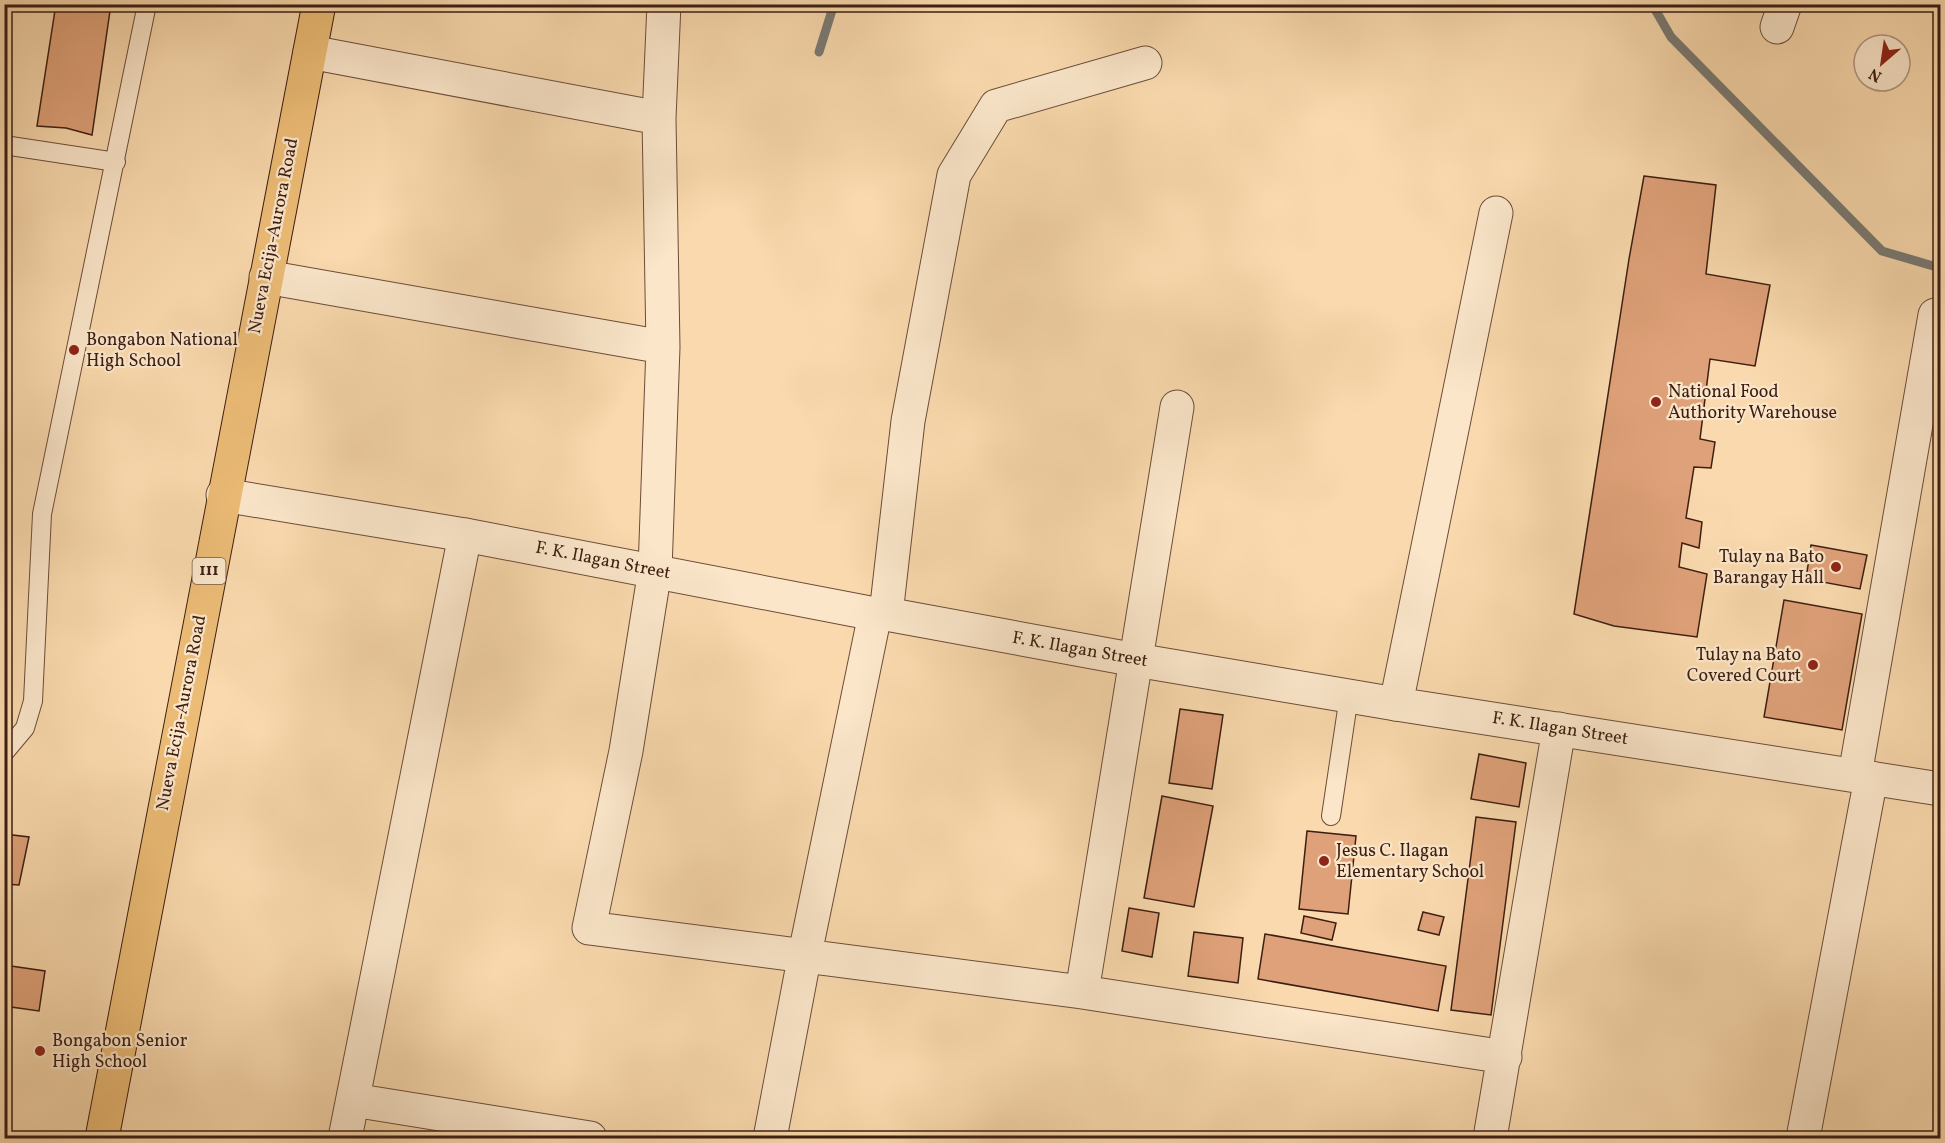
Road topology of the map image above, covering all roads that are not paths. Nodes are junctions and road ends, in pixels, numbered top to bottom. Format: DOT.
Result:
graph roads {
  1 [pos="147,4"];
  2 [pos="319,4"];
  3 [pos="664,4"];
  4 [pos="309,52"];
  5 [pos="1145,63"];
  6 [pos="659,118"];
  7 [pos="4,145"];
  8 [pos="116,162"];
  9 [pos="1496,213"];
  10 [pos="266,277"];
  11 [pos="1935,315"];
  12 [pos="663,347"];
  13 [pos="1177,407"];
  14 [pos="1928,432"];
  15 [pos="223,495"];
  16 [pos="465,535"];
  17 [pos="655,570"];
  18 [pos="881,614"];
  19 [pos="1136,660"];
  20 [pos="1349,696"];
  21 [pos="1396,704"];
  22 [pos="1559,729"];
  23 [pos="4,753"];
  24 [pos="1863,776"];
  25 [pos="1941,789"];
  26 [pos="1331,816"];
  27 [pos="805,954"];
  28 [pos="1082,992"];
  29 [pos="1505,1057"];
  30 [pos="353,1100"];
  31 [pos="102,1138"];
  32 [pos="345,1138"];
  33 [pos="590,1138"];
  34 [pos="770,1138"];
  35 [pos="1490,1138"];
  36 [pos="1803,1138"];
  1 -- 8 [label="lane"];
  2 -- 4 [label="main road, Nueva Ecija-Aurora Road / 111"];
  3 -- 6 [label="street"];
  4 -- 6 [label="street"];
  4 -- 10 [label="main road, Nueva Ecija-Aurora Road / 111"];
  5 -- 18 [label="street"];
  6 -- 12 [label="street"];
  7 -- 8 [label="lane"];
  8 -- 23 [label="lane"];
  9 -- 21 [label="street"];
  10 -- 12 [label="street"];
  10 -- 15 [label="main road, Nueva Ecija-Aurora Road / 111"];
  11 -- 14 [label="street"];
  12 -- 17 [label="street"];
  13 -- 19 [label="street"];
  14 -- 24 [label="street"];
  15 -- 16 [label="street, F. K. Ilagan Street"];
  15 -- 31 [label="main road, Nueva Ecija-Aurora Road / 111"];
  16 -- 17 [label="street, F. K. Ilagan Street"];
  16 -- 30 [label="street"];
  17 -- 18 [label="street, F. K. Ilagan Street"];
  17 -- 27 [label="street"];
  18 -- 19 [label="street, F. K. Ilagan Street"];
  18 -- 27 [label="street"];
  19 -- 20 [label="street, F. K. Ilagan Street"];
  19 -- 28 [label="street"];
  20 -- 21 [label="street, F. K. Ilagan Street"];
  20 -- 26 [label="lane"];
  21 -- 22 [label="street, F. K. Ilagan Street"];
  22 -- 24 [label="street, F. K. Ilagan Street"];
  22 -- 29 [label="street"];
  24 -- 25 [label="street, F. K. Ilagan Street"];
  24 -- 36 [label="street"];
  27 -- 28 [label="street"];
  27 -- 34 [label="street"];
  28 -- 29 [label="street"];
  29 -- 35 [label="street"];
  30 -- 32 [label="street"];
  30 -- 33 [label="street"];
}
